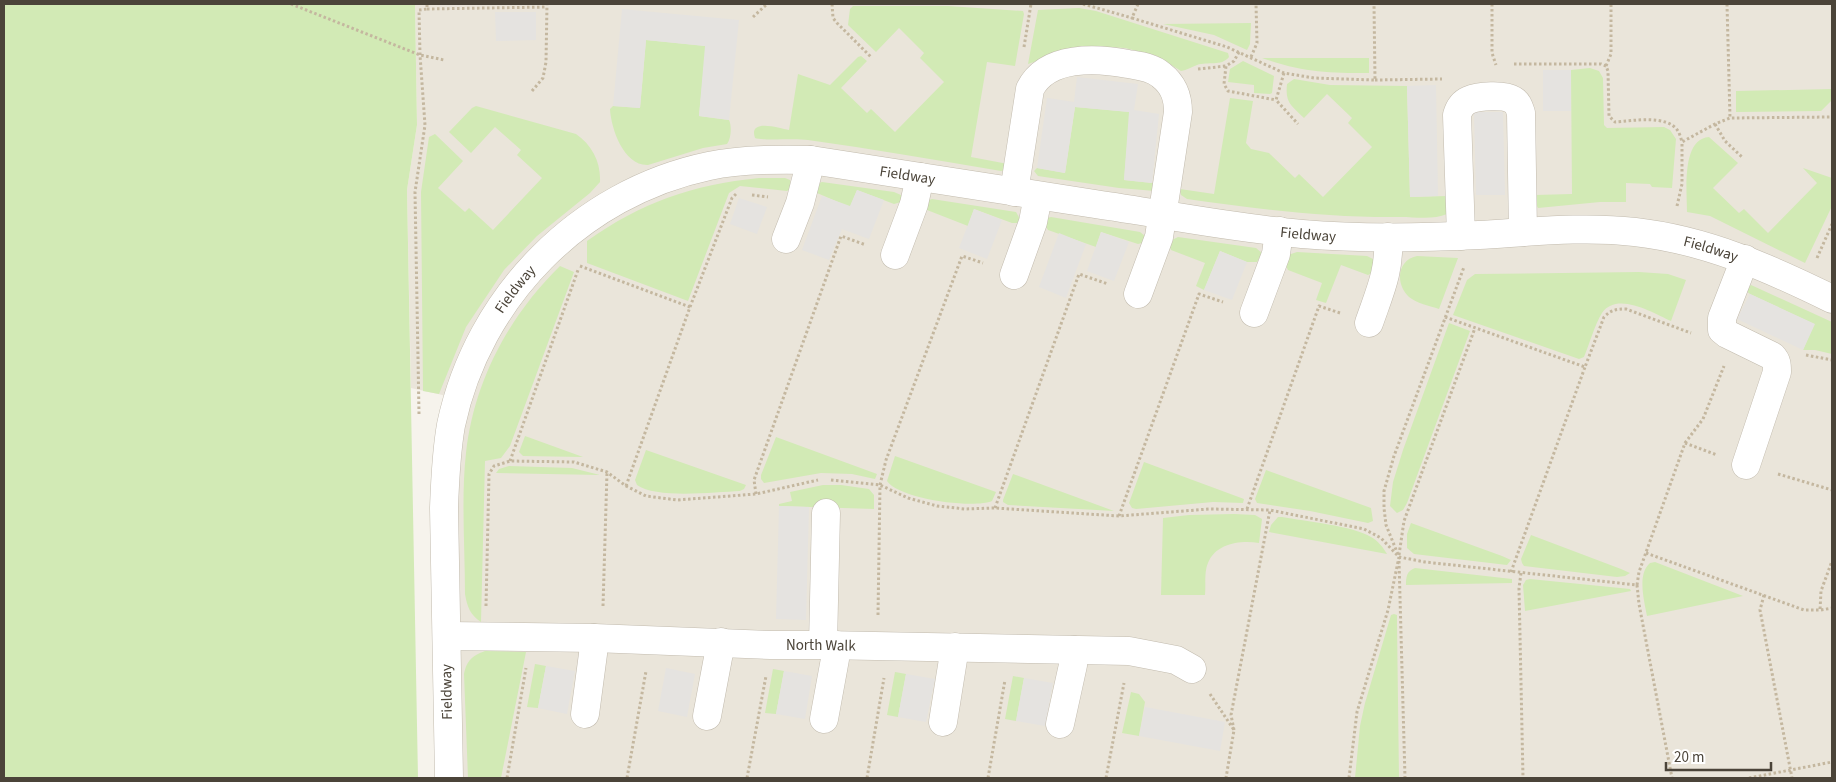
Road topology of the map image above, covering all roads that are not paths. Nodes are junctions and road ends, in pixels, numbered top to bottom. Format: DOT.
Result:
graph roads {
  1 [pos="811,160"];
  2 [pos="920,177"];
  3 [pos="1026,194"];
  4 [pos="1162,214"];
  5 [pos="1279,231"];
  6 [pos="1523,232"];
  7 [pos="1469,235"];
  8 [pos="1388,237"];
  9 [pos="786,239"];
  10 [pos="895,255"];
  11 [pos="1745,259"];
  12 [pos="1014,275"];
  13 [pos="1138,294"];
  14 [pos="1832,299"];
  15 [pos="1254,313"];
  16 [pos="1369,323"];
  17 [pos="1746,465"];
  18 [pos="826,513"];
  19 [pos="447,636"];
  20 [pos="598,638"];
  21 [pos="721,642"];
  22 [pos="830,645"];
  23 [pos="954,647"];
  24 [pos="1074,650"];
  25 [pos="1192,668"];
  26 [pos="585,714"];
  27 [pos="707,716"];
  28 [pos="824,719"];
  29 [pos="943,722"];
  30 [pos="1060,724"];
  31 [pos="449,778"];
  1 -- 2 [label="street, Fieldway"];
  1 -- 9 [label="street"];
  1 -- 19 [label="street, Fieldway"];
  2 -- 3 [label="street, Fieldway"];
  2 -- 10 [label="street"];
  3 -- 4 [label="street, Fieldway"];
  3 -- 4 [label="street"];
  3 -- 12 [label="street"];
  4 -- 5 [label="street, Fieldway"];
  4 -- 13 [label="street"];
  5 -- 8 [label="street, Fieldway"];
  5 -- 15 [label="street"];
  6 -- 7 [label="street, Fieldway"];
  6 -- 7 [label="street"];
  6 -- 11 [label="street, Fieldway"];
  7 -- 8 [label="street, Fieldway"];
  8 -- 16 [label="street"];
  11 -- 14 [label="street, Fieldway"];
  11 -- 17 [label="street"];
  18 -- 22 [label="street"];
  19 -- 20 [label="street, North Walk"];
  19 -- 31 [label="street, Fieldway"];
  20 -- 21 [label="street, North Walk"];
  20 -- 26 [label="street"];
  21 -- 22 [label="street, North Walk"];
  21 -- 27 [label="street"];
  22 -- 23 [label="street, North Walk"];
  22 -- 28 [label="street"];
  23 -- 24 [label="street, North Walk"];
  23 -- 29 [label="street"];
  24 -- 25 [label="street, North Walk"];
  24 -- 30 [label="street"];
}
